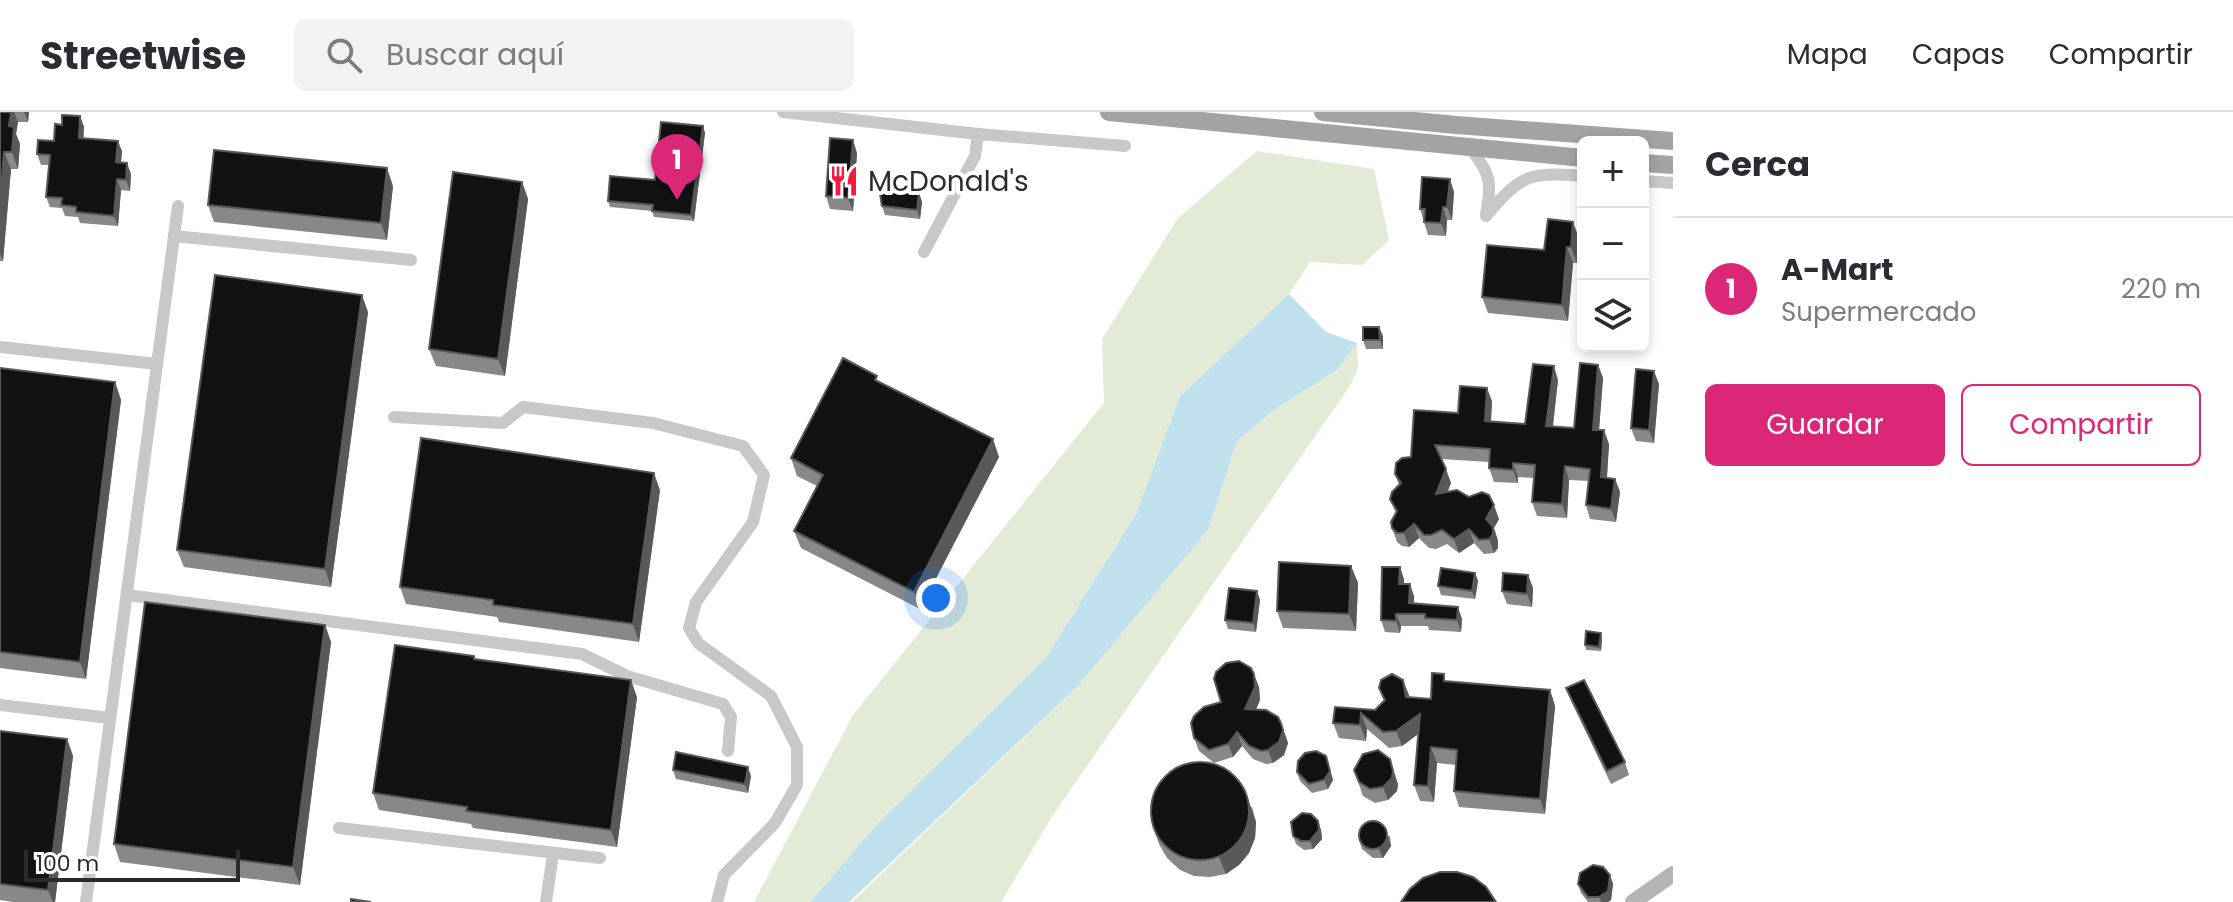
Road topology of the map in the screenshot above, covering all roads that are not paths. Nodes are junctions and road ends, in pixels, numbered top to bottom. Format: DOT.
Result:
graph roads {
  1 [pos="783,112"];
  2 [pos="1109,112"];
  3 [pos="1323,112"];
  4 [pos="1195,116"];
  5 [pos="978,134"];
  6 [pos="1673,141"];
  7 [pos="1125,146"];
  8 [pos="1470,148"];
  9 [pos="1577,157"];
  10 [pos="1649,163"];
  11 [pos="1673,165"];
  12 [pos="1577,176"];
  13 [pos="1649,181"];
  14 [pos="1673,183"];
  15 [pos="178,206"];
  16 [pos="174,236"];
  17 [pos="924,252"];
  18 [pos="411,260"];
  19 [pos="0,347"];
  20 [pos="157,364"];
  21 [pos="394,417"];
  22 [pos="127,595"];
  23 [pos="0,705"];
  24 [pos="110,718"];
  25 [pos="728,751"];
  26 [pos="339,828"];
  27 [pos="553,854"];
  28 [pos="600,858"];
  29 [pos="1673,874"];
  30 [pos="86,902"];
  31 [pos="546,902"];
  32 [pos="717,902"];
  33 [pos="1633,902"];
  1 -- 5 [label="street"];
  2 -- 4 [label="main road"];
  3 -- 6 [label="main road"];
  4 -- 8 [label="main road"];
  5 -- 7 [label="street"];
  5 -- 17 [label="street"];
  8 -- 9 [label="main road"];
  8 -- 12 [label="street"];
  10 -- 11 [label="main road"];
  13 -- 14 [label="street"];
  15 -- 16 [label="street"];
  16 -- 18 [label="street"];
  16 -- 20 [label="street"];
  19 -- 20 [label="street"];
  20 -- 22 [label="street"];
  21 -- 32 [label="street"];
  22 -- 24 [label="street"];
  22 -- 25 [label="street"];
  23 -- 24 [label="street"];
  24 -- 30 [label="street"];
  26 -- 27 [label="street"];
  27 -- 28 [label="street"];
  27 -- 31 [label="street"];
  29 -- 33 [label="street"];
}
